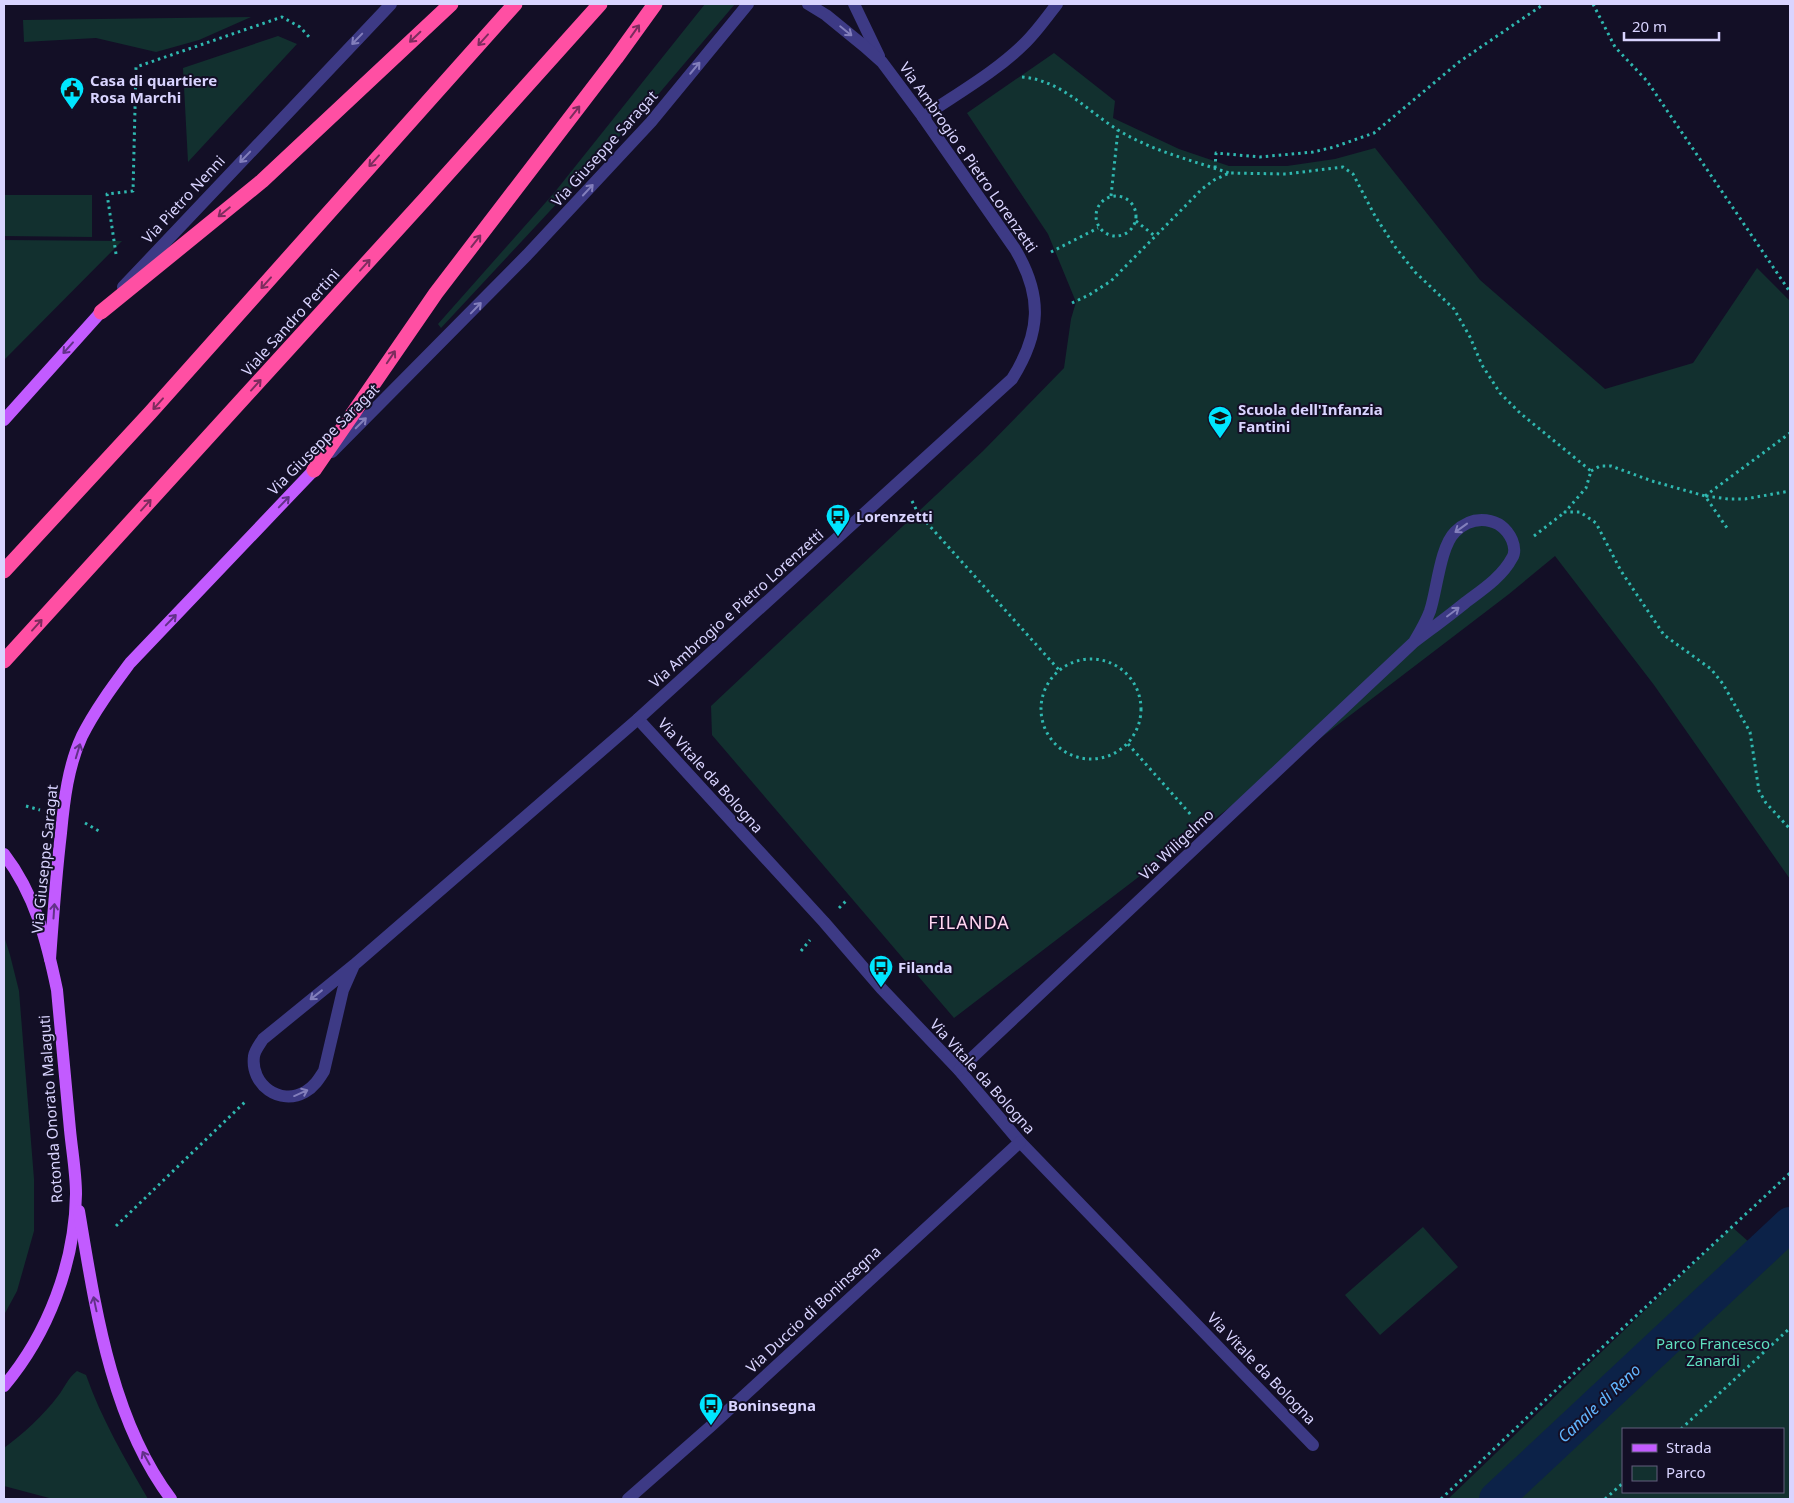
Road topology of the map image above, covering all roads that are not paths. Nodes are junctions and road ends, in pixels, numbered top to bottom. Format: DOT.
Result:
graph roads {
  1 [pos="391,4"];
  2 [pos="451,4"];
  3 [pos="515,4"];
  4 [pos="600,4"];
  5 [pos="655,4"];
  6 [pos="748,4"];
  7 [pos="808,4"];
  8 [pos="854,4"];
  9 [pos="1057,4"];
  10 [pos="882,62"];
  11 [pos="923,117"];
  12 [pos="101,312"];
  13 [pos="4,420"];
  14 [pos="314,470"];
  15 [pos="4,571"];
  16 [pos="1414,642"];
  17 [pos="4,661"];
  18 [pos="638,719"];
  19 [pos="4,854"];
  20 [pos="50,959"];
  21 [pos="354,965"];
  22 [pos="959,1070"];
  23 [pos="1020,1142"];
  24 [pos="76,1194"];
  25 [pos="4,1386"];
  26 [pos="1313,1445"];
  27 [pos="171,1499"];
  28 [pos="628,1499"];
  1 -- 12 [label="street, Via Pietro Nenni, one-way"];
  2 -- 12 [label="highway, one-way"];
  3 -- 15 [label="highway, one-way"];
  17 -- 4 [label="highway, Viale Sandro Pertini, one-way"];
  14 -- 5 [label="highway, one-way"];
  14 -- 6 [label="street, Via Giuseppe Saragat, one-way"];
  7 -- 10 [label="street, Via Ambrogio e Pietro Lorenzetti, one-way"];
  8 -- 10 [label="street"];
  9 -- 11 [label="street"];
  10 -- 11 [label="street, Via Ambrogio e Pietro Lorenzetti"];
  11 -- 18 [label="street, Via Ambrogio e Pietro Lorenzetti"];
  12 -- 13 [label="main road, Via Pietro Nenni, one-way"];
  20 -- 14 [label="main road, Via Giuseppe Saragat, one-way"];
  16 -- 16 [label="street, Via Wiligelmo, one-way"];
  16 -- 22 [label="street, Via Wiligelmo"];
  18 -- 21 [label="street, Via Ambrogio e Pietro Lorenzetti"];
  18 -- 22 [label="street, Via Vitale da Bologna"];
  19 -- 20 [label="main road, Rotonda Onorato Malaguti"];
  20 -- 24 [label="main road, Rotonda Onorato Malaguti"];
  21 -- 21 [label="street, Via Ambrogio e Pietro Lorenzetti, one-way"];
  22 -- 23 [label="street, Via Vitale da Bologna"];
  23 -- 26 [label="street, Via Vitale da Bologna"];
  23 -- 28 [label="street, Via Duccio di Boninsegna"];
  24 -- 25 [label="main road, Rotonda Onorato Malaguti"];
  27 -- 24 [label="main road, one-way"];
}
